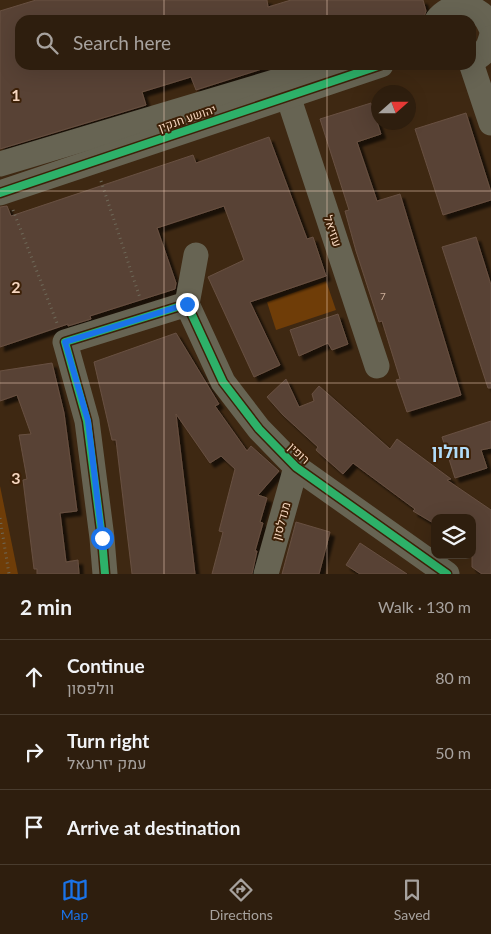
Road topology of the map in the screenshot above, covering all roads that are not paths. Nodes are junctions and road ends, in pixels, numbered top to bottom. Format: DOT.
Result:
graph roads {
  1 [pos="456,2"];
  2 [pos="440,15"];
  3 [pos="490,27"];
  4 [pos="476,59"];
  5 [pos="313,70"];
  6 [pos="365,70"];
  7 [pos="474,70"];
  8 [pos="288,96"];
  9 [pos="491,123"];
  10 [pos="0,164"];
  11 [pos="3,192"];
  12 [pos="196,255"];
  13 [pos="187,304"];
  14 [pos="377,366"];
  15 [pos="296,467"];
  16 [pos="105,574"];
  17 [pos="266,574"];
  18 [pos="446,574"];
  1 -- 2 [label="street"];
  1 -- 3 [label="street"];
  3 -- 4 [label="street"];
  5 -- 10 [label="street, יהושע חנקין"];
  6 -- 8 [label="street, יהושע חנקין"];
  7 -- 9 [label="street"];
  8 -- 11 [label="street, יהושע חנקין"];
  8 -- 14 [label="street, עוזיאל"];
  12 -- 13 [label="street"];
  13 -- 15 [label="street, רופין"];
  13 -- 16 [label="street"];
  15 -- 17 [label="street, מנדלסון"];
  15 -- 18 [label="street, רופין"];
}
